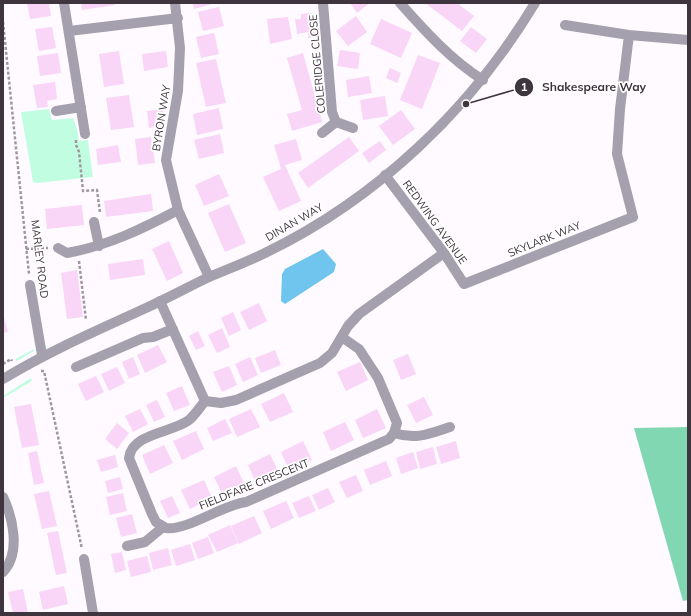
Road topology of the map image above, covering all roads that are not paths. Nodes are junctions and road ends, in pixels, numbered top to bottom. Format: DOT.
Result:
graph roads {
  1 [pos="64,3"];
  2 [pos="175,3"];
  3 [pos="323,3"];
  4 [pos="400,3"];
  5 [pos="535,3"];
  6 [pos="178,18"];
  7 [pos="565,26"];
  8 [pos="69,31"];
  9 [pos="629,35"];
  10 [pos="688,40"];
  11 [pos="483,80"];
  12 [pos="81,107"];
  13 [pos="56,111"];
  14 [pos="336,122"];
  15 [pos="353,128"];
  16 [pos="322,133"];
  17 [pos="82,137"];
  18 [pos="385,175"];
  19 [pos="178,210"];
  20 [pos="94,222"];
  21 [pos="100,246"];
  22 [pos="58,248"];
  23 [pos="444,253"];
  24 [pos="209,277"];
  25 [pos="464,284"];
  26 [pos="30,285"];
  27 [pos="160,301"];
  28 [pos="173,329"];
  29 [pos="343,338"];
  30 [pos="42,355"];
  31 [pos="76,367"];
  32 [pos="3,379"];
  33 [pos="205,401"];
  34 [pos="450,427"];
  35 [pos="394,433"];
  36 [pos="3,497"];
  37 [pos="163,527"];
  38 [pos="127,546"];
  39 [pos="84,559"];
  40 [pos="3,572"];
  41 [pos="93,613"];
  1 -- 8 [label="street"];
  2 -- 6 [label="street, BYRON WAY"];
  3 -- 14 [label="street, COLERIDGE CLOSE"];
  4 -- 11 [label="street"];
  5 -- 11 [label="street, DINAN WAY"];
  6 -- 8 [label="street"];
  6 -- 19 [label="street, BYRON WAY"];
  7 -- 9 [label="street"];
  8 -- 12 [label="street"];
  9 -- 10 [label="street"];
  9 -- 25 [label="street, SKYLARK WAY"];
  11 -- 18 [label="street, DINAN WAY"];
  12 -- 13 [label="street"];
  12 -- 17 [label="street"];
  14 -- 15 [label="street, COLERIDGE CLOSE"];
  14 -- 16 [label="street, COLERIDGE CLOSE"];
  18 -- 23 [label="street, REDWING AVENUE"];
  18 -- 24 [label="street, DINAN WAY"];
  19 -- 21 [label="street"];
  19 -- 24 [label="street, BYRON WAY"];
  20 -- 21 [label="street"];
  21 -- 22 [label="street"];
  23 -- 25 [label="street, REDWING AVENUE"];
  23 -- 29 [label="street"];
  24 -- 27 [label="street, DINAN WAY"];
  26 -- 30 [label="street, MARLEY ROAD"];
  27 -- 28 [label="street"];
  27 -- 30 [label="street, DINAN WAY"];
  28 -- 31 [label="street"];
  28 -- 33 [label="street"];
  29 -- 33 [label="street"];
  29 -- 35 [label="street"];
  30 -- 32 [label="street, DINAN WAY"];
  33 -- 37 [label="street"];
  34 -- 35 [label="street"];
  35 -- 37 [label="street, FIELDFARE CRESCENT"];
  36 -- 40 [label="street"];
  37 -- 38 [label="street"];
  39 -- 41 [label="street"];
}
